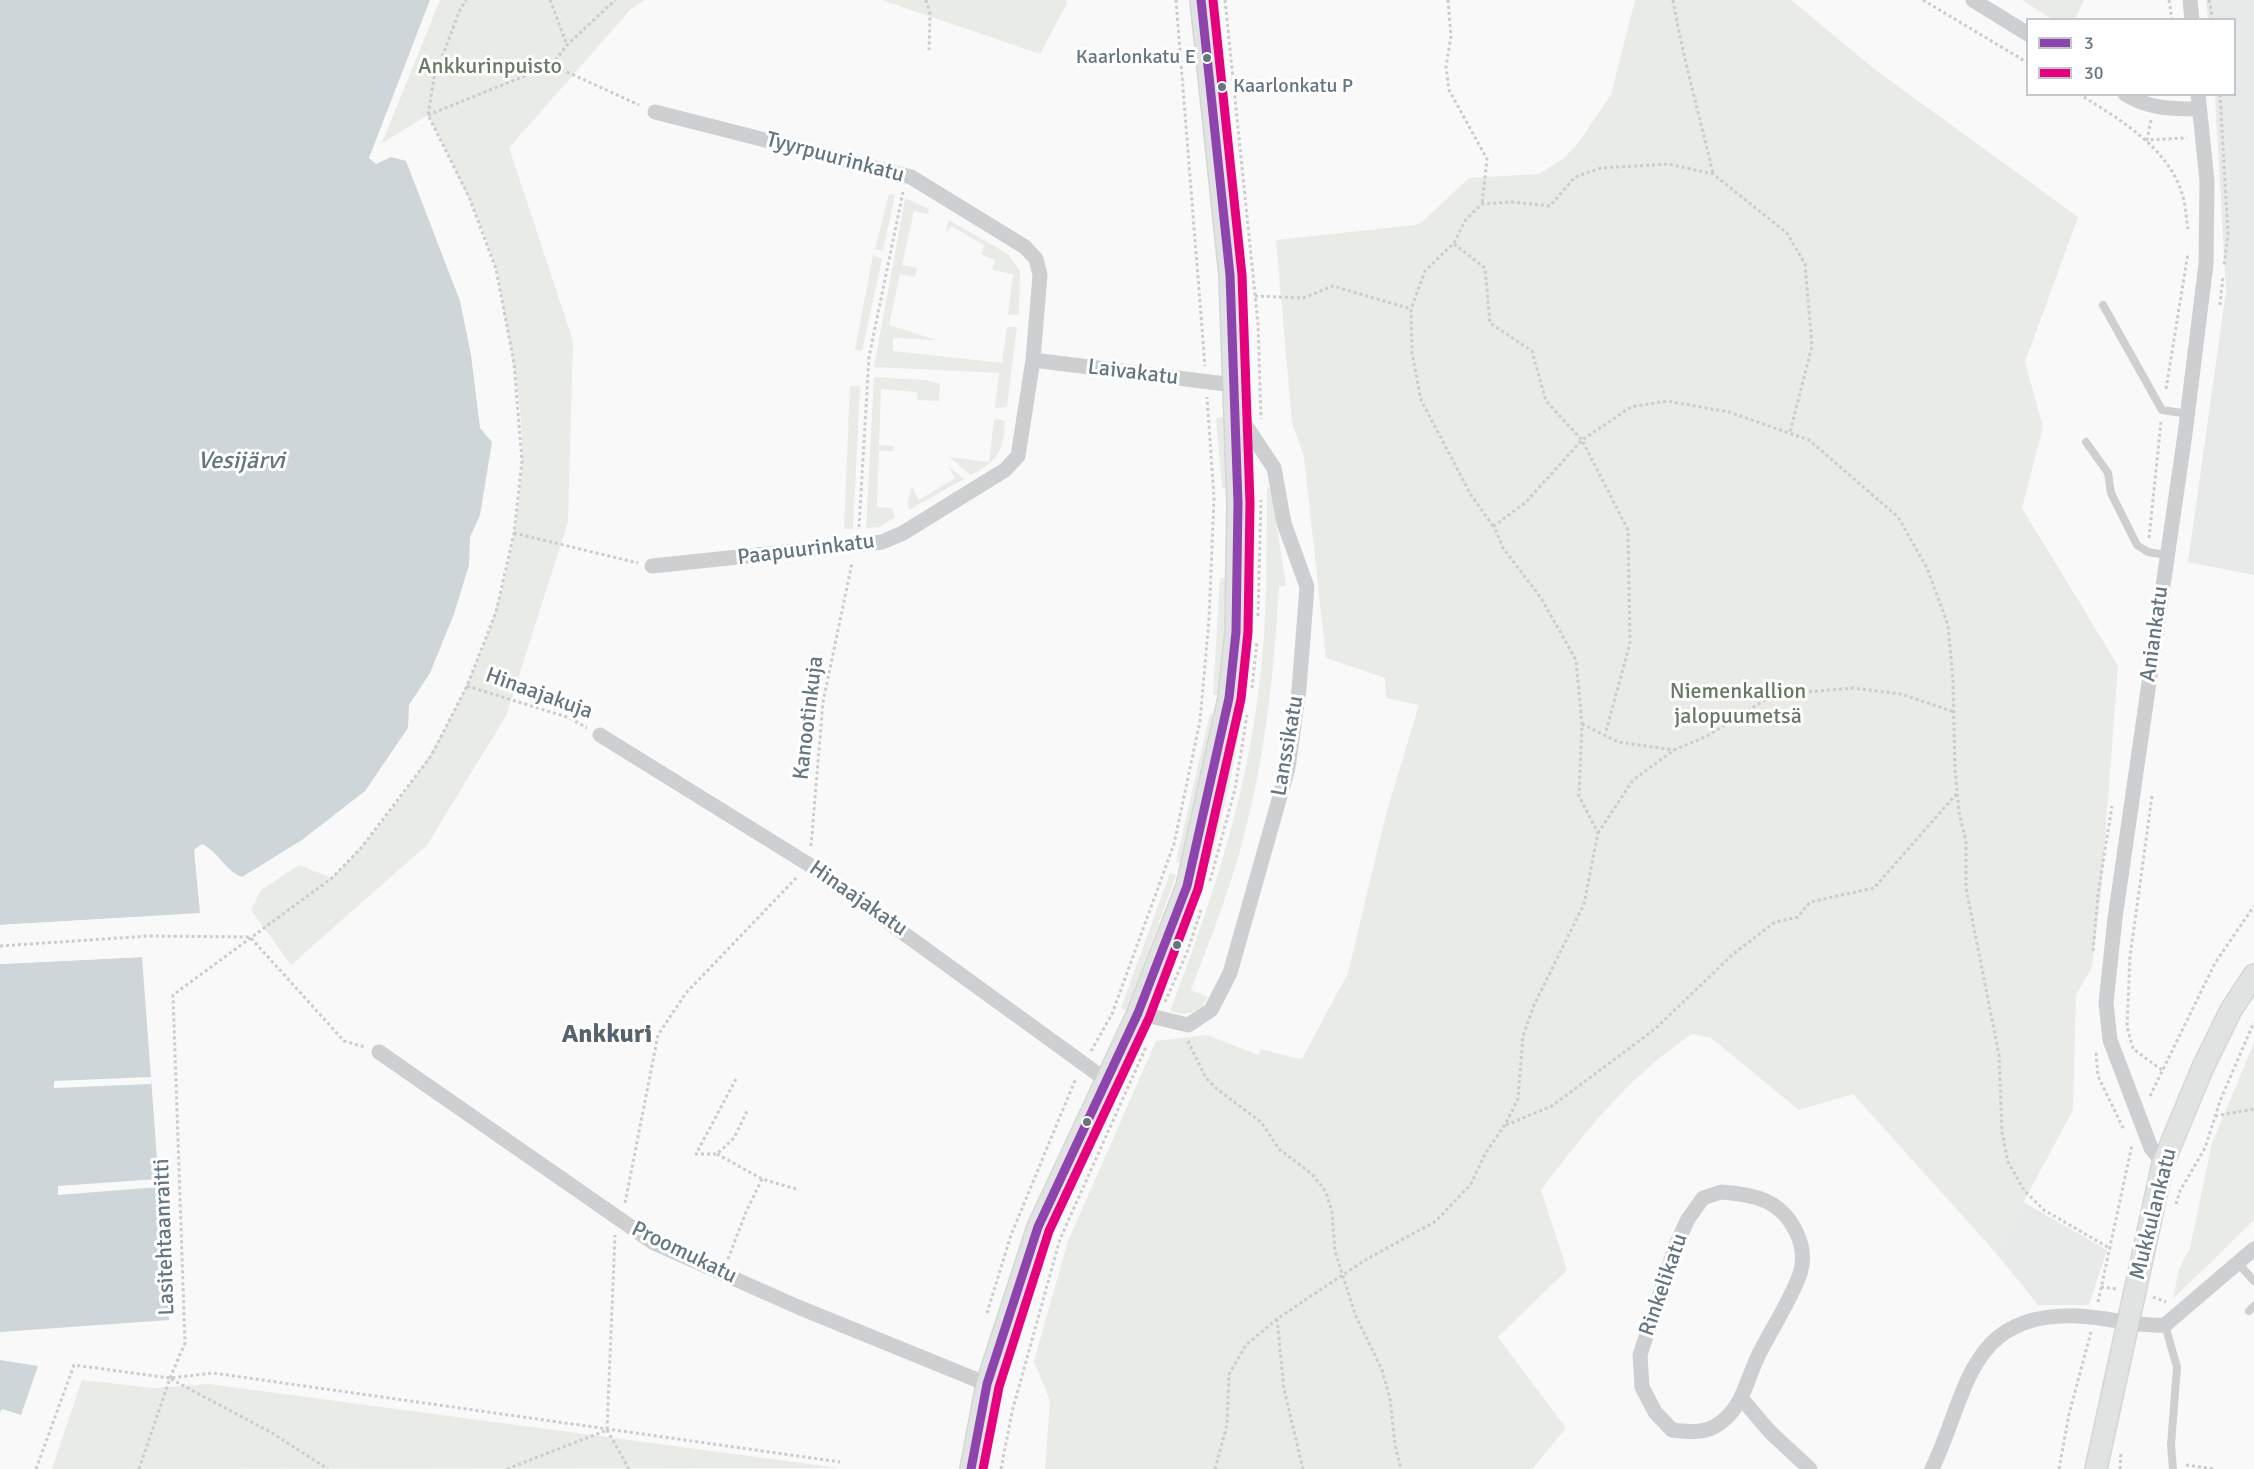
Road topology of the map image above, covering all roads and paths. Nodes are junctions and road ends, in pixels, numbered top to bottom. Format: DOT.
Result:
graph roads {
  1 [pos="466,0"];
  2 [pos="550,0"];
  3 [pos="615,0"];
  4 [pos="926,0"];
  5 [pos="1176,0"];
  6 [pos="1201,0"];
  7 [pos="1225,0"];
  8 [pos="1448,0"];
  9 [pos="1673,0"];
  10 [pos="1923,0"];
  11 [pos="1973,0"];
  12 [pos="2169,0"];
  13 [pos="2190,0"];
  14 [pos="2209,0"];
  15 [pos="2172,18"];
  16 [pos="2192,18"];
  17 [pos="2213,18"];
  18 [pos="2026,33"];
  19 [pos="567,45"];
  20 [pos="929,50"];
  21 [pos="2026,62"];
  22 [pos="552,65"];
  23 [pos="2082,96"];
  24 [pos="2128,96"];
  25 [pos="2199,102"];
  26 [pos="655,112"];
  27 [pos="428,115"];
  28 [pos="1713,174"];
  29 [pos="911,177"];
  30 [pos="1482,204"];
  31 [pos="2190,240"];
  32 [pos="1454,243"];
  33 [pos="2188,251"];
  34 [pos="1255,296"];
  35 [pos="2103,305"];
  36 [pos="1411,309"];
  37 [pos="1033,360"];
  38 [pos="1206,382"];
  39 [pos="1234,385"];
  40 [pos="1235,410"];
  41 [pos="2162,410"];
  42 [pos="2188,414"];
  43 [pos="1790,432"];
  44 [pos="1582,440"];
  45 [pos="2086,442"];
  46 [pos="1262,451"];
  47 [pos="1261,498"];
  48 [pos="1494,526"];
  49 [pos="514,533"];
  50 [pos="855,547"];
  51 [pos="2148,552"];
  52 [pos="2166,555"];
  53 [pos="652,566"];
  54 [pos="1258,619"];
  55 [pos="1257,630"];
  56 [pos="467,686"];
  57 [pos="1250,698"];
  58 [pos="1248,710"];
  59 [pos="1954,712"];
  60 [pos="1582,724"];
  61 [pos="600,735"];
  62 [pos="1605,735"];
  63 [pos="1674,750"];
  64 [pos="1958,792"];
  65 [pos="2113,801"];
  66 [pos="1598,833"];
  67 [pos="808,864"];
  68 [pos="1209,884"];
  69 [pos="1202,906"];
  70 [pos="2254,906"];
  71 [pos="250,937"];
  72 [pos="0,946"];
  73 [pos="2092,958"];
  74 [pos="2254,975"];
  75 [pos="1138,1013"];
  76 [pos="1158,1018"];
  77 [pos="2254,1022"];
  78 [pos="1181,1036"];
  79 [pos="2095,1044"];
  80 [pos="379,1052"];
  81 [pos="1084,1064"];
  82 [pos="736,1079"];
  83 [pos="1106,1080"];
  84 [pos="748,1109"];
  85 [pos="2254,1109"];
  86 [pos="2215,1116"];
  87 [pos="2139,1118"];
  88 [pos="1504,1125"];
  89 [pos="2132,1145"];
  90 [pos="717,1154"];
  91 [pos="2163,1163"];
  92 [pos="762,1179"];
  93 [pos="796,1189"];
  94 [pos="2173,1213"];
  95 [pos="622,1216"];
  96 [pos="2111,1248"];
  97 [pos="2254,1250"];
  98 [pos="727,1261"];
  99 [pos="2238,1263"];
  100 [pos="1343,1274"];
  101 [pos="2254,1281"];
  102 [pos="2157,1287"];
  103 [pos="2155,1298"];
  104 [pos="987,1314"];
  105 [pos="2095,1316"];
  106 [pos="1276,1319"];
  107 [pos="2127,1324"];
  108 [pos="2165,1325"];
  109 [pos="170,1378"];
  110 [pos="987,1384"];
  111 [pos="1742,1399"];
  112 [pos="608,1430"];
  113 [pos="840,1462"];
  114 [pos="2173,1466"];
  115 [pos="36,1469"];
  116 [pos="139,1469"];
  117 [pos="328,1469"];
  118 [pos="507,1469"];
  119 [pos="629,1469"];
  120 [pos="971,1469"];
  121 [pos="1001,1469"];
  122 [pos="1215,1469"];
  123 [pos="1303,1469"];
  124 [pos="1401,1469"];
  125 [pos="1810,1469"];
  126 [pos="1932,1469"];
  127 [pos="2059,1469"];
  128 [pos="2096,1469"];
  129 [pos="2215,1469"];
  1 -- 27 [label="path"];
  2 -- 19 [label="path"];
  3 -- 19 [label="path"];
  4 -- 20 [label="path"];
  5 -- 38 [label="path"];
  6 -- 39 [label="street"];
  7 -- 34 [label="path"];
  8 -- 30 [label="path"];
  9 -- 28 [label="path"];
  10 -- 21 [label="path"];
  11 -- 18 [label="street"];
  12 -- 15 [label="path"];
  13 -- 16 [label="street"];
  14 -- 17 [label="path"];
  19 -- 22 [label="path"];
  22 -- 26 [label="path"];
  22 -- 27 [label="path"];
  23 -- 31 [label="path"];
  24 -- 25 [label="street"];
  25 -- 42 [label="street, Aniankatu"];
  26 -- 29 [label="street, Tyyrpuurinkatu"];
  27 -- 49 [label="path"];
  28 -- 30 [label="path"];
  28 -- 43 [label="path"];
  29 -- 37 [label="street, Tyyrpuurinkatu"];
  29 -- 50 [label="path, Kanootinkuja"];
  30 -- 32 [label="path"];
  32 -- 36 [label="path"];
  32 -- 44 [label="path"];
  33 -- 41 [label="path"];
  34 -- 36 [label="path"];
  34 -- 46 [label="path"];
  35 -- 41 [label="lane"];
  36 -- 48 [label="path"];
  37 -- 38 [label="street, Laivakatu"];
  37 -- 50 [label="street, Paapuurinkatu"];
  38 -- 39 [label="street, Laivakatu"];
  38 -- 81 [label="path"];
  39 -- 40 [label="street"];
  40 -- 46 [label="street, Lanssikatu"];
  40 -- 75 [label="street"];
  41 -- 42 [label="lane"];
  41 -- 51 [label="path"];
  42 -- 52 [label="street, Aniankatu"];
  43 -- 44 [label="path"];
  43 -- 59 [label="path"];
  44 -- 48 [label="path"];
  44 -- 62 [label="path"];
  45 -- 51 [label="lane"];
  46 -- 76 [label="street, Lanssikatu"];
  47 -- 54 [label="path"];
  48 -- 60 [label="path"];
  49 -- 53 [label="path"];
  49 -- 56 [label="path"];
  50 -- 53 [label="street, Paapuurinkatu"];
  50 -- 67 [label="path, Kanootinkuja"];
  51 -- 52 [label="lane"];
  52 -- 87 [label="street, Aniankatu"];
  55 -- 57 [label="path"];
  56 -- 61 [label="path, Hinaajakuja"];
  56 -- 71 [label="path"];
  58 -- 68 [label="path"];
  59 -- 63 [label="path"];
  59 -- 64 [label="path"];
  60 -- 62 [label="path"];
  60 -- 66 [label="path"];
  61 -- 67 [label="street, Hinaajakatu"];
  62 -- 63 [label="path"];
  63 -- 66 [label="path"];
  64 -- 88 [label="path"];
  64 -- 96 [label="path"];
  65 -- 73 [label="path"];
  66 -- 88 [label="path"];
  67 -- 81 [label="street, Hinaajakatu"];
  67 -- 95 [label="path"];
  69 -- 76 [label="path"];
  70 -- 87 [label="path"];
  71 -- 72 [label="path"];
  71 -- 80 [label="path"];
  71 -- 109 [label="path, Lasitehtaanraitti"];
  74 -- 91 [label="street, Mukkulankatu"];
  75 -- 76 [label="street, Lanssikatu"];
  75 -- 83 [label="street"];
  76 -- 121 [label="path"];
  77 -- 86 [label="path"];
  78 -- 100 [label="path"];
  79 -- 89 [label="path"];
  80 -- 95 [label="street, Proomukatu"];
  81 -- 83 [label="street, Hinaajakatu"];
  81 -- 104 [label="path"];
  82 -- 90 [label="path"];
  83 -- 110 [label="street"];
  84 -- 90 [label="path"];
  85 -- 86 [label="path"];
  86 -- 94 [label="path"];
  87 -- 89 [label="path"];
  87 -- 91 [label="street, Aniankatu"];
  88 -- 100 [label="path"];
  89 -- 96 [label="path"];
  90 -- 92 [label="path"];
  91 -- 107 [label="street, Mukkulankatu"];
  92 -- 93 [label="path"];
  92 -- 98 [label="path"];
  95 -- 110 [label="street, Proomukatu"];
  95 -- 112 [label="path"];
  96 -- 105 [label="path"];
  97 -- 99 [label="street"];
  99 -- 101 [label="lane"];
  99 -- 108 [label="street"];
  100 -- 106 [label="path"];
  100 -- 124 [label="path"];
  102 -- 103 [label="path"];
  105 -- 107 [label="street"];
  105 -- 126 [label="street"];
  105 -- 127 [label="path"];
  106 -- 122 [label="path"];
  106 -- 123 [label="path"];
  107 -- 108 [label="street"];
  107 -- 128 [label="street, Mukkulankatu"];
  108 -- 114 [label="lane"];
  109 -- 112 [label="path"];
  109 -- 115 [label="path"];
  109 -- 116 [label="path, Lasitehtaanraitti"];
  109 -- 117 [label="path"];
  110 -- 120 [label="street"];
  111 -- 111 [label="street, Rinkelikatu"];
  111 -- 125 [label="street"];
  112 -- 113 [label="path"];
  112 -- 118 [label="path"];
  112 -- 119 [label="path"];
  114 -- 129 [label="path"];
}
